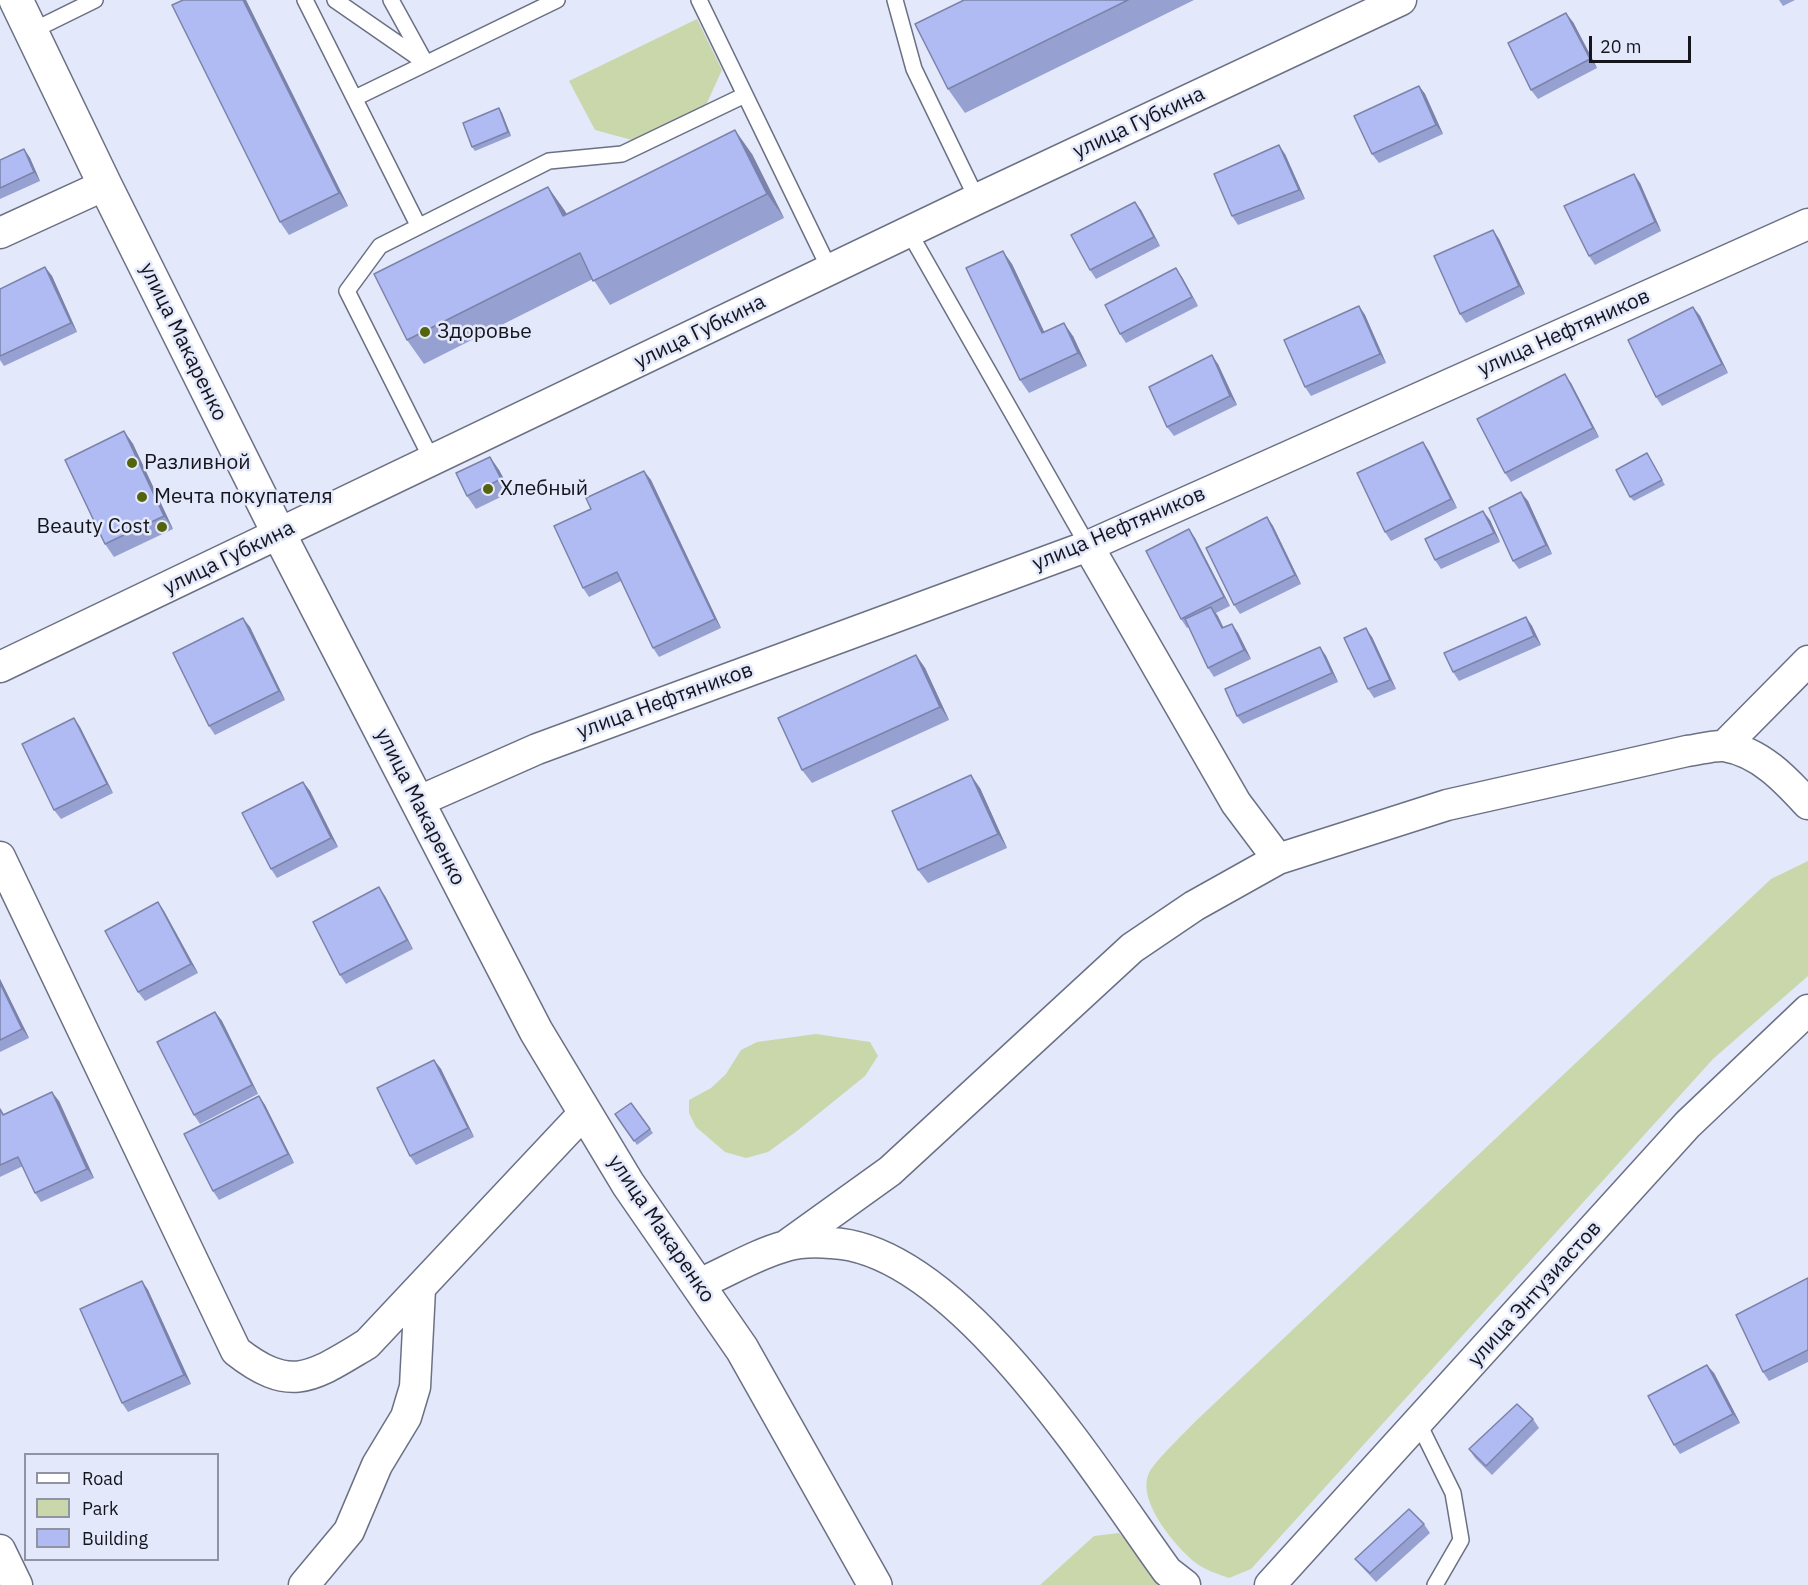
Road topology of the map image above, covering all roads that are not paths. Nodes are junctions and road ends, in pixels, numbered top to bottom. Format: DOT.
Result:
graph roads {
  1 [pos="16,0"];
  2 [pos="95,0"];
  3 [pos="305,0"];
  4 [pos="335,0"];
  5 [pos="391,0"];
  6 [pos="557,0"];
  7 [pos="699,0"];
  8 [pos="895,0"];
  9 [pos="1401,0"];
  10 [pos="1345,12"];
  11 [pos="32,31"];
  12 [pos="426,63"];
  13 [pos="745,95"];
  14 [pos="355,98"];
  15 [pos="105,185"];
  16 [pos="977,199"];
  17 [pos="1808,224"];
  18 [pos="418,225"];
  19 [pos="909,232"];
  20 [pos="0,233"];
  21 [pos="830,270"];
  22 [pos="432,460"];
  23 [pos="279,534"];
  24 [pos="1088,546"];
  25 [pos="1808,661"];
  26 [pos="0,667"];
  27 [pos="1724,746"];
  28 [pos="417,802"];
  29 [pos="1808,804"];
  30 [pos="0,857"];
  31 [pos="1278,859"];
  32 [pos="1808,1010"];
  33 [pos="584,1113"];
  34 [pos="787,1245"];
  35 [pos="699,1284"];
  36 [pos="420,1289"];
  37 [pos="1418,1422"];
  38 [pos="0,1550"];
  39 [pos="17,1585"];
  40 [pos="304,1585"];
  41 [pos="875,1585"];
  42 [pos="1185,1585"];
  43 [pos="1270,1585"];
  44 [pos="1435,1585"];
  1 -- 11 [label="street, улица Макаренко"];
  2 -- 11 [label="lane"];
  3 -- 14 [label="lane"];
  4 -- 12 [label="lane"];
  5 -- 12 [label="lane"];
  6 -- 12 [label="lane"];
  7 -- 13 [label="lane"];
  8 -- 16 [label="lane"];
  9 -- 10 [label="street, улица Губкина"];
  10 -- 16 [label="street, улица Губкина"];
  11 -- 15 [label="street, улица Макаренко"];
  12 -- 14 [label="lane"];
  13 -- 18 [label="lane"];
  13 -- 21 [label="lane"];
  14 -- 18 [label="lane"];
  15 -- 20 [label="street"];
  15 -- 23 [label="street, улица Макаренко"];
  16 -- 19 [label="street, улица Губкина"];
  17 -- 24 [label="street, улица Нефтяников"];
  18 -- 22 [label="lane"];
  19 -- 21 [label="street, улица Губкина"];
  19 -- 24 [label="lane"];
  21 -- 22 [label="street, улица Губкина"];
  22 -- 23 [label="street, улица Губкина"];
  23 -- 26 [label="street, улица Губкина"];
  23 -- 28 [label="street, улица Макаренко"];
  24 -- 28 [label="street, улица Нефтяников"];
  24 -- 31 [label="street"];
  25 -- 27 [label="street"];
  27 -- 29 [label="street"];
  27 -- 31 [label="street"];
  28 -- 33 [label="street, улица Макаренко"];
  30 -- 36 [label="street"];
  31 -- 34 [label="street"];
  32 -- 37 [label="street, улица Энтузиастов"];
  33 -- 35 [label="street, улица Макаренко"];
  33 -- 36 [label="street"];
  34 -- 35 [label="street"];
  34 -- 42 [label="street"];
  35 -- 41 [label="street, улица Макаренко"];
  36 -- 40 [label="street"];
  37 -- 43 [label="street, улица Энтузиастов"];
  37 -- 44 [label="lane"];
  38 -- 39 [label="street"];
}
